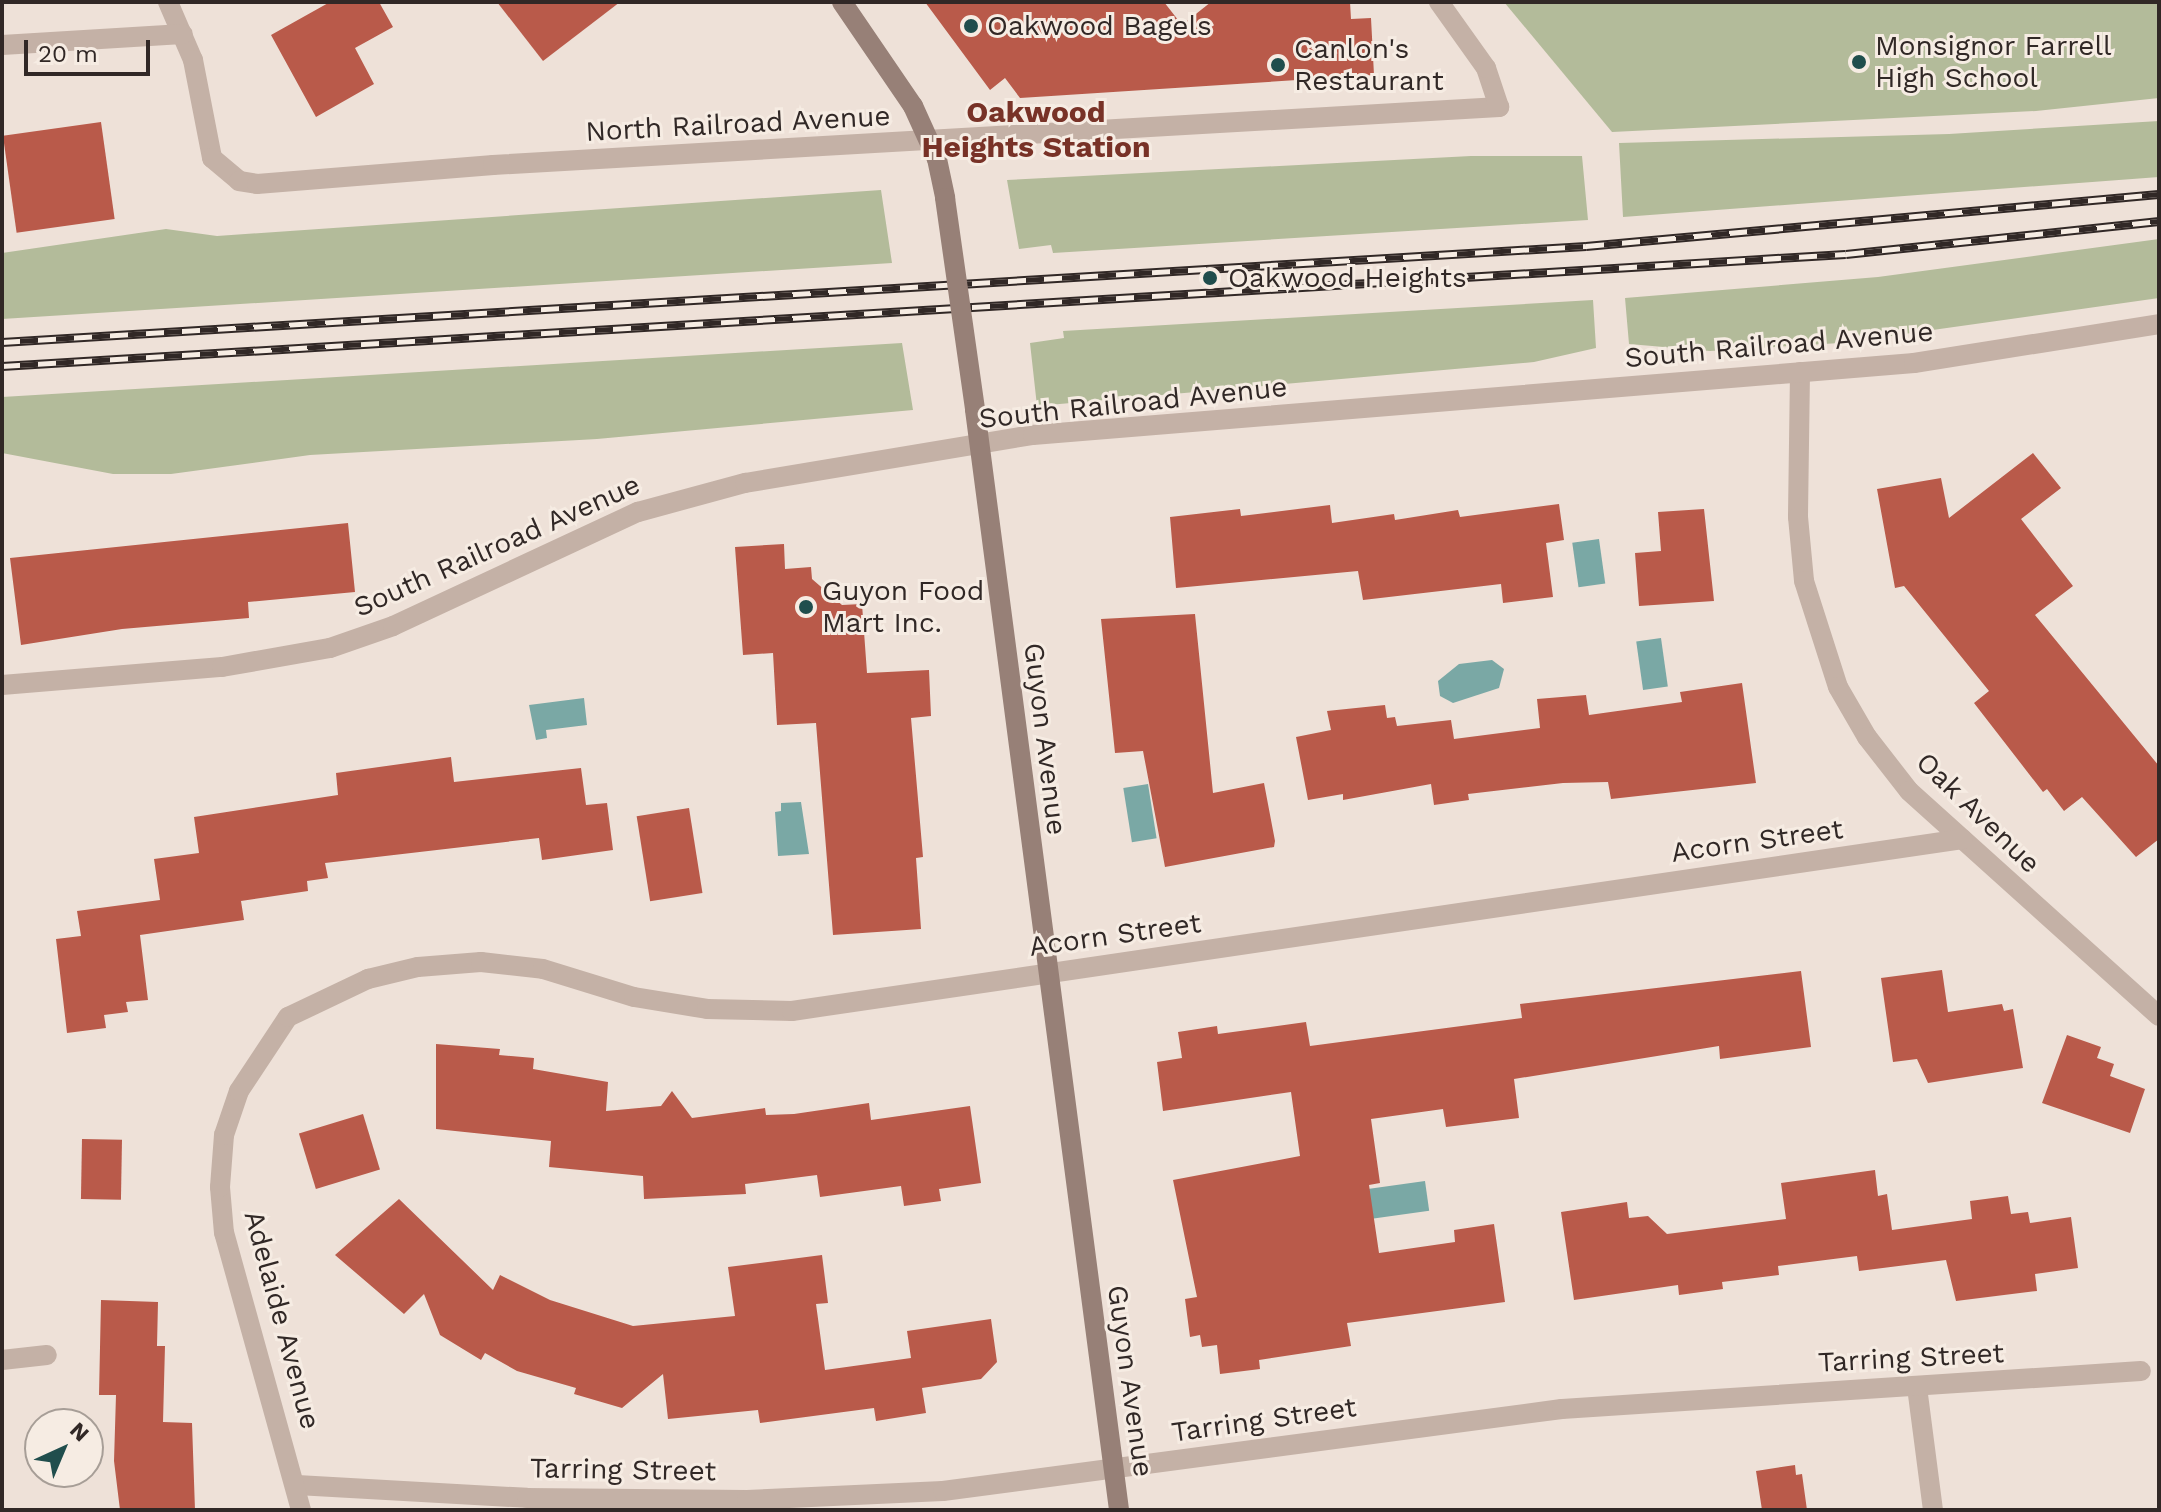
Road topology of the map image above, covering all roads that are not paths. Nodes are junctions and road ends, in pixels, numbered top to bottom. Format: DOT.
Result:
graph roads {
  1 [pos="168,2"];
  2 [pos="842,2"];
  3 [pos="1439,2"];
  4 [pos="183,34"];
  5 [pos="2,45"];
  6 [pos="930,141"];
  7 [pos="2159,324"];
  8 [pos="1800,372"];
  9 [pos="980,446"];
  10 [pos="2,685"];
  11 [pos="1962,839"];
  12 [pos="1046,974"];
  13 [pos="2159,1016"];
  14 [pos="288,1017"];
  15 [pos="47,1355"];
  16 [pos="2,1360"];
  17 [pos="2141,1371"];
  18 [pos="1917,1387"];
  19 [pos="1114,1468"];
  20 [pos="297,1485"];
  21 [pos="301,1510"];
  22 [pos="1119,1510"];
  23 [pos="1933,1510"];
  1 -- 4 [label="street"];
  2 -- 6 [label="street, Guyon Avenue"];
  3 -- 6 [label="street, North Railroad Avenue"];
  4 -- 5 [label="street"];
  4 -- 6 [label="street, North Railroad Avenue"];
  6 -- 9 [label="street, Guyon Avenue, bridge"];
  7 -- 8 [label="street, South Railroad Avenue"];
  8 -- 9 [label="street, South Railroad Avenue"];
  8 -- 11 [label="street, Oak Avenue"];
  9 -- 10 [label="street, South Railroad Avenue"];
  9 -- 12 [label="street, Guyon Avenue"];
  11 -- 12 [label="street, Acorn Street"];
  11 -- 13 [label="street, Oak Avenue"];
  12 -- 14 [label="street, Acorn Street"];
  12 -- 19 [label="street, Guyon Avenue"];
  14 -- 20 [label="street, Adelaide Avenue"];
  15 -- 16 [label="street"];
  17 -- 18 [label="street, Tarring Street"];
  18 -- 19 [label="street, Tarring Street"];
  18 -- 23 [label="street"];
  19 -- 20 [label="street, Tarring Street"];
  19 -- 22 [label="street, Guyon Avenue"];
  20 -- 21 [label="street, Adelaide Avenue"];
}
